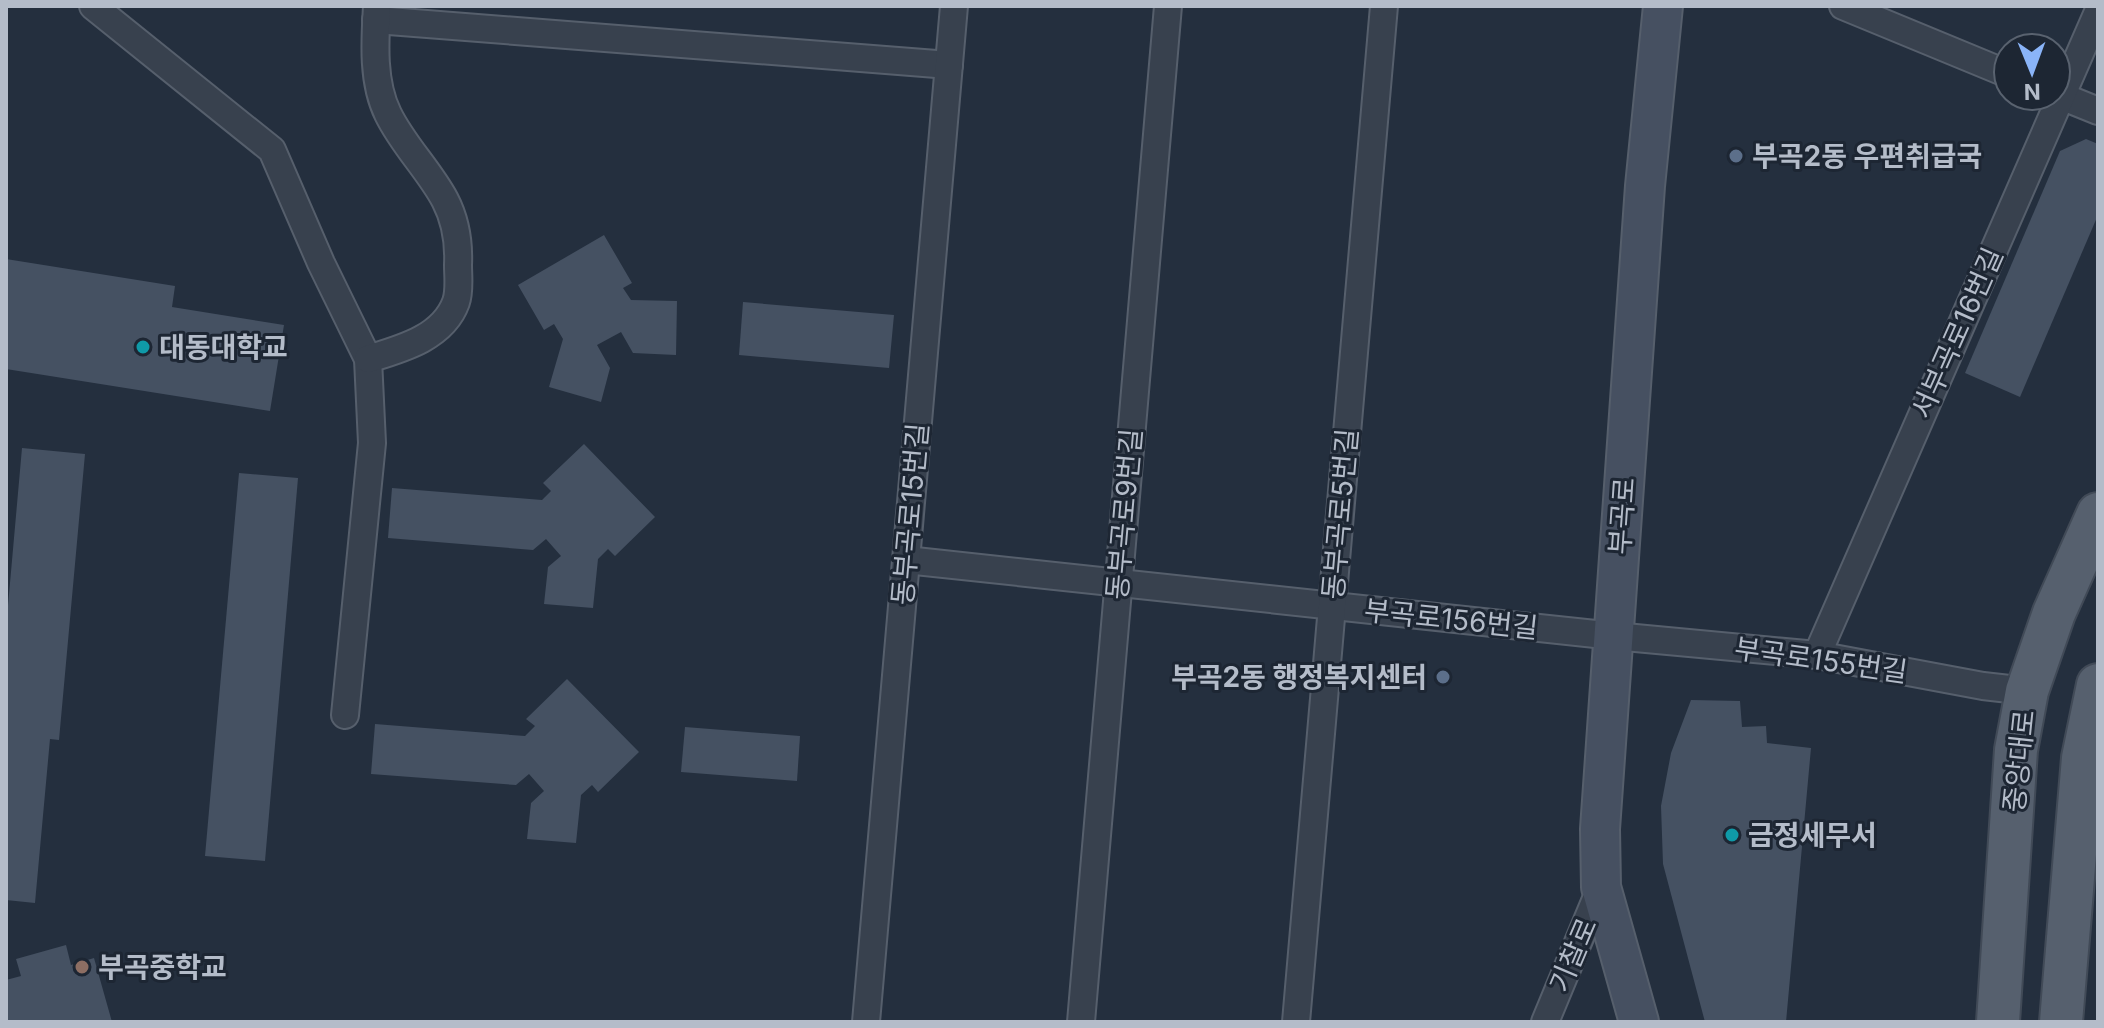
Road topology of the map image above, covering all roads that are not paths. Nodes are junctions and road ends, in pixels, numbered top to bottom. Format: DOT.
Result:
graph roads {
  1 [pos="93,6"];
  2 [pos="954,6"];
  3 [pos="1168,6"];
  4 [pos="1384,6"];
  5 [pos="1663,6"];
  6 [pos="1843,6"];
  7 [pos="2098,12"];
  8 [pos="376,13"];
  9 [pos="949,65"];
  10 [pos="1992,67"];
  11 [pos="2072,67"];
  12 [pos="2072,100"];
  13 [pos="2098,111"];
  14 [pos="2052,112"];
  15 [pos="368,359"];
  16 [pos="2098,514"];
  17 [pos="906,560"];
  18 [pos="1118,583"];
  19 [pos="1332,606"];
  20 [pos="1614,636"];
  21 [pos="1817,655"];
  22 [pos="2027,691"];
  23 [pos="2096,698"];
  24 [pos="345,715"];
  25 [pos="1601,887"];
  26 [pos="866,1022"];
  27 [pos="1081,1022"];
  28 [pos="1296,1022"];
  29 [pos="1545,1022"];
  30 [pos="1639,1022"];
  31 [pos="1998,1022"];
  32 [pos="2061,1022"];
  1 -- 15 [label="street"];
  2 -- 9 [label="street, 동부곡로15번길"];
  3 -- 18 [label="street, 동부곡로9번길"];
  4 -- 19 [label="street, 동부곡로5번길"];
  5 -- 20 [label="street, 부곡로"];
  6 -- 10 [label="street"];
  7 -- 11 [label="street, 서부곡로16번길"];
  8 -- 9 [label="street"];
  8 -- 15 [label="street"];
  9 -- 17 [label="street, 동부곡로15번길"];
  12 -- 13 [label="street"];
  14 -- 21 [label="street, 서부곡로16번길"];
  15 -- 24 [label="street"];
  16 -- 22 [label="main road, 중앙대로"];
  17 -- 18 [label="street, 부곡로156번길"];
  17 -- 26 [label="street, 동부곡로15번길"];
  18 -- 19 [label="street, 부곡로156번길"];
  18 -- 27 [label="street, 동부곡로9번길"];
  19 -- 20 [label="street, 부곡로156번길"];
  19 -- 28 [label="street, 동부곡로5번길"];
  20 -- 21 [label="street, 부곡로155번길"];
  20 -- 25 [label="street, 부곡로"];
  21 -- 22 [label="street, 부곡로155번길"];
  22 -- 31 [label="main road, 중앙대로"];
  23 -- 32 [label="main road"];
  25 -- 29 [label="street, 기찰로"];
  25 -- 30 [label="street, 부곡로"];
}
